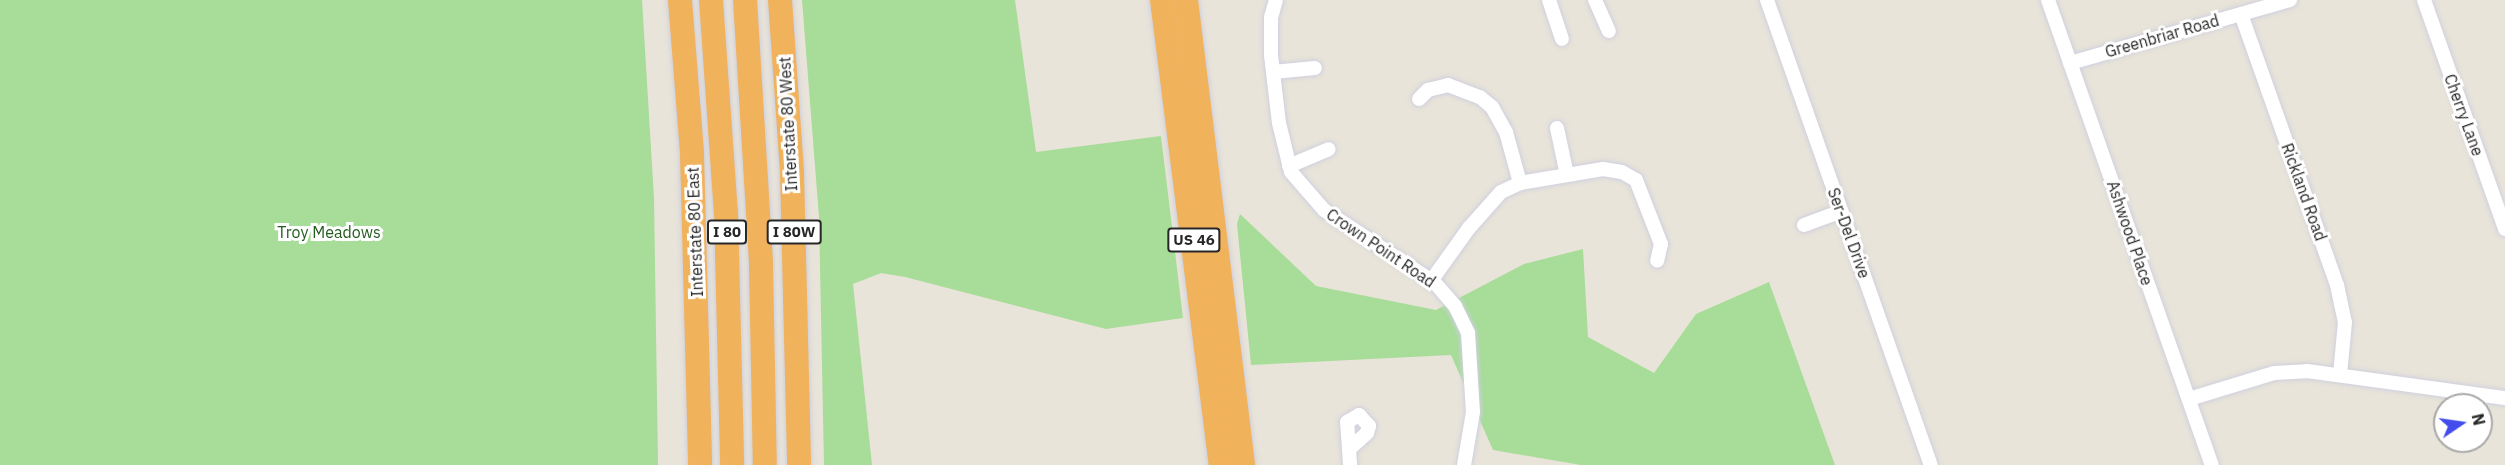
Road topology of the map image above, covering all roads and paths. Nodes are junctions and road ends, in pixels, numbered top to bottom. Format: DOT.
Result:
graph roads {
  1 [pos="680,0"];
  2 [pos="711,0"];
  3 [pos="745,0"];
  4 [pos="780,0"];
  5 [pos="1162,0"];
  6 [pos="1186,0"];
  7 [pos="1276,0"];
  8 [pos="1549,0"];
  9 [pos="1595,0"];
  10 [pos="1767,0"];
  11 [pos="2048,0"];
  12 [pos="2290,0"];
  13 [pos="2424,0"];
  14 [pos="2241,14"];
  15 [pos="1609,31"];
  16 [pos="1562,39"];
  17 [pos="2070,63"];
  18 [pos="1315,68"];
  19 [pos="1273,72"];
  20 [pos="1419,99"];
  21 [pos="1557,128"];
  22 [pos="1329,149"];
  23 [pos="1289,166"];
  24 [pos="1567,175"];
  25 [pos="1520,183"];
  26 [pos="1842,211"];
  27 [pos="1804,225"];
  28 [pos="2505,230"];
  29 [pos="1657,261"];
  30 [pos="1431,280"];
  31 [pos="2340,375"];
  32 [pos="2505,398"];
  33 [pos="2189,399"];
  34 [pos="1348,449"];
  35 [pos="700,465"];
  36 [pos="732,465"];
  37 [pos="765,465"];
  38 [pos="799,465"];
  39 [pos="1221,465"];
  40 [pos="1243,465"];
  41 [pos="1350,465"];
  42 [pos="1464,465"];
  43 [pos="1931,465"];
  44 [pos="2212,465"];
  1 -- 35 [label="highway, Interstate 80 East"];
  2 -- 36 [label="highway, I 80"];
  3 -- 37 [label="highway, I 80"];
  4 -- 38 [label="highway, Interstate 80 West / I 80W"];
  5 -- 39 [label="highway, US 46"];
  6 -- 40 [label="highway, US 46"];
  7 -- 19 [label="street, Crown Point Road"];
  8 -- 16 [label="street"];
  9 -- 15 [label="street"];
  10 -- 26 [label="street, Ser-Del Drive"];
  11 -- 17 [label="street, Ashwood Place"];
  12 -- 14 [label="street, Greenbriar Road"];
  13 -- 28 [label="street, Cherry Lane"];
  14 -- 17 [label="street, Greenbriar Road"];
  14 -- 31 [label="street, Rickland Road"];
  17 -- 33 [label="street, Ashwood Place"];
  18 -- 19 [label="street"];
  19 -- 23 [label="street, Crown Point Road"];
  20 -- 25 [label="street"];
  21 -- 24 [label="street"];
  22 -- 23 [label="street"];
  23 -- 30 [label="street, Crown Point Road"];
  24 -- 25 [label="street"];
  24 -- 29 [label="street"];
  25 -- 30 [label="street"];
  26 -- 27 [label="street"];
  26 -- 43 [label="street, Ser-Del Drive"];
  30 -- 42 [label="street, Crown Point Road"];
  31 -- 32 [label="street"];
  31 -- 33 [label="street"];
  33 -- 44 [label="street, Ashwood Place"];
  34 -- 41 [label="street"];
}
